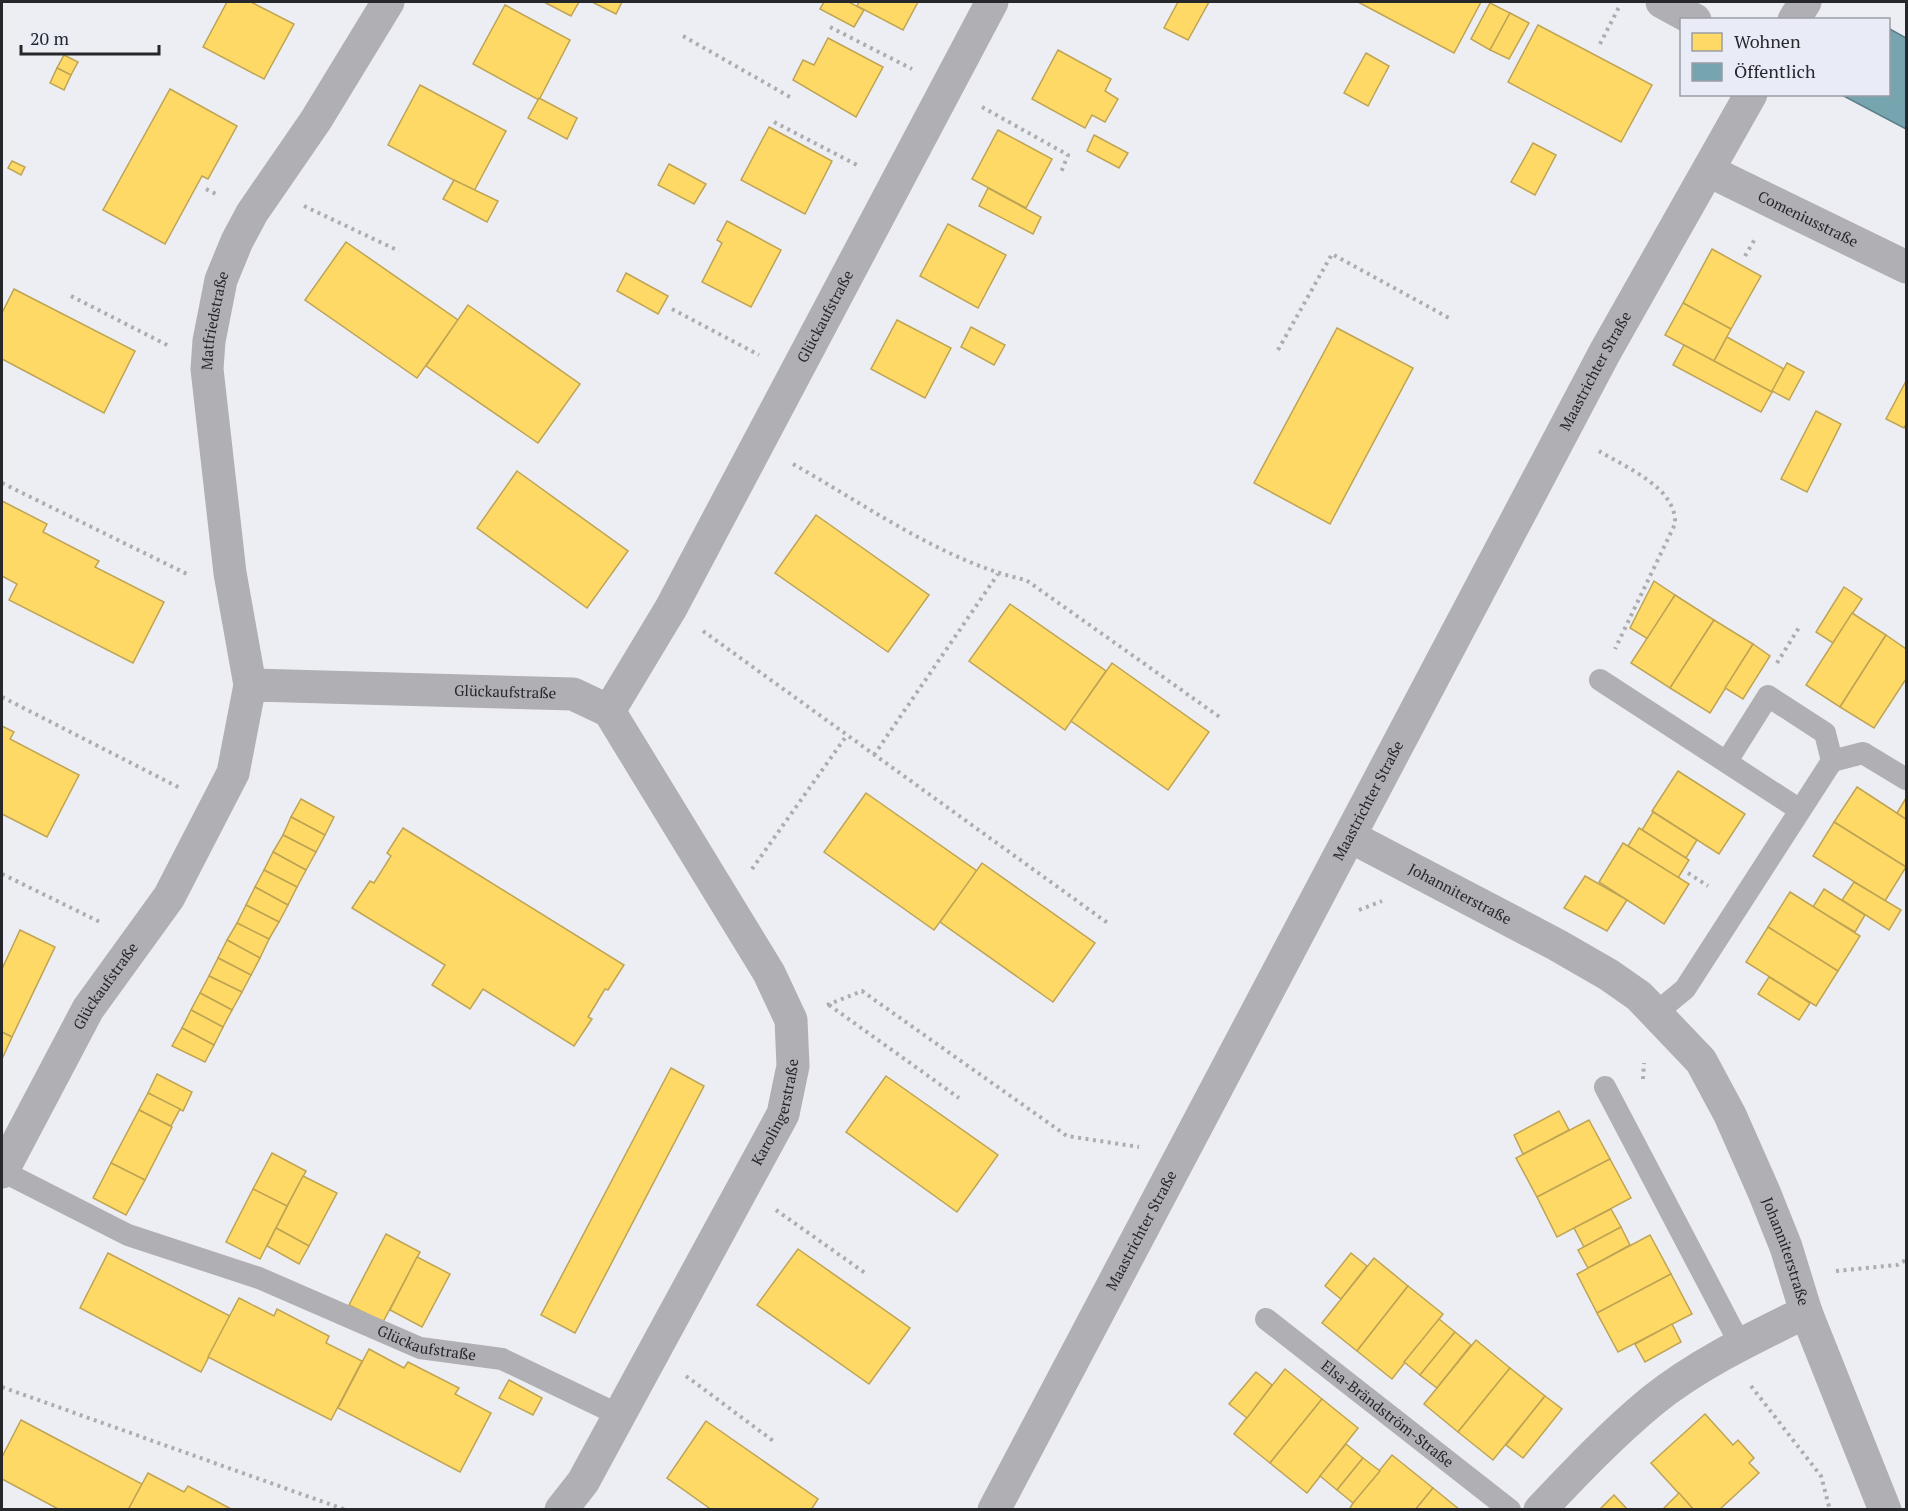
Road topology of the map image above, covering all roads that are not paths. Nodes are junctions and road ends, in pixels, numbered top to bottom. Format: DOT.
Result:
graph roads {
  1 [pos="388,2"];
  2 [pos="992,2"];
  3 [pos="1662,2"];
  4 [pos="1805,2"];
  5 [pos="1691,18"];
  6 [pos="1795,18"];
  7 [pos="1750,96"];
  8 [pos="1709,171"];
  9 [pos="1906,267"];
  10 [pos="1600,680"];
  11 [pos="250,685"];
  12 [pos="609,711"];
  13 [pos="1727,761"];
  14 [pos="1832,761"];
  15 [pos="1906,779"];
  16 [pos="1800,810"];
  17 [pos="1351,837"];
  18 [pos="1657,1012"];
  19 [pos="1605,1087"];
  20 [pos="2,1172"];
  21 [pos="1806,1312"];
  22 [pos="1266,1319"];
  23 [pos="1733,1348"];
  24 [pos="619,1415"];
  25 [pos="561,1509"];
  26 [pos="994,1509"];
  27 [pos="1510,1509"];
  28 [pos="1540,1509"];
  29 [pos="1885,1509"];
  1 -- 11 [label="street, Matfriedstraße"];
  2 -- 12 [label="street, Glückaufstraße"];
  3 -- 5 [label="street"];
  4 -- 6 [label="street"];
  7 -- 8 [label="street, Maastrichter Straße"];
  8 -- 9 [label="street, Comeniusstraße"];
  8 -- 17 [label="street, Maastrichter Straße"];
  10 -- 13 [label="lane"];
  11 -- 12 [label="street, Glückaufstraße"];
  11 -- 20 [label="street, Glückaufstraße"];
  12 -- 24 [label="street, Karolingerstraße"];
  13 -- 14 [label="lane"];
  13 -- 16 [label="lane"];
  14 -- 15 [label="lane"];
  14 -- 16 [label="lane"];
  16 -- 18 [label="lane"];
  17 -- 18 [label="street, Johanniterstraße"];
  17 -- 26 [label="street, Maastrichter Straße"];
  18 -- 21 [label="street, Johanniterstraße"];
  19 -- 23 [label="lane"];
  20 -- 24 [label="lane, Glückaufstraße"];
  21 -- 23 [label="street"];
  21 -- 29 [label="street, Johanniterstraße"];
  22 -- 27 [label="lane, Elsa-Brändström-Straße"];
  23 -- 28 [label="street"];
  24 -- 25 [label="street, Karolingerstraße"];
}
